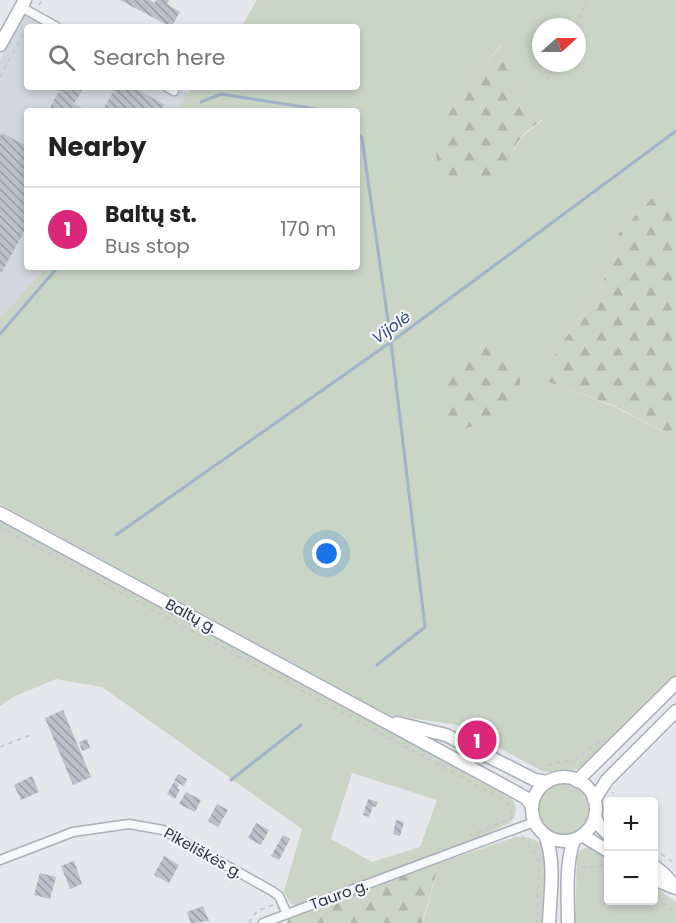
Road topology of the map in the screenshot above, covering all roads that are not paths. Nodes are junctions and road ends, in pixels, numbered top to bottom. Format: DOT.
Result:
graph roads {
  1 [pos="23,4"];
  2 [pos="53,24"];
  3 [pos="2,38"];
  4 [pos="0,513"];
  5 [pos="676,683"];
  6 [pos="676,711"];
  7 [pos="381,719"];
  8 [pos="577,781"];
  9 [pos="547,782"];
  10 [pos="594,800"];
  11 [pos="532,805"];
  12 [pos="595,817"];
  13 [pos="534,822"];
  14 [pos="604,830"];
  15 [pos="545,835"];
  16 [pos="578,838"];
  17 [pos="604,849"];
  18 [pos="0,860"];
  19 [pos="658,869"];
  20 [pos="658,881"];
  21 [pos="675,887"];
  22 [pos="287,914"];
  23 [pos="269,922"];
  24 [pos="549,923"];
  25 [pos="568,923"];
  1 -- 2 [label="street"];
  1 -- 3 [label="main road"];
  4 -- 7 [label="main road, Baltų g."];
  5 -- 8 [label="main road"];
  6 -- 10 [label="main road"];
  7 -- 9 [label="main road, Baltų g."];
  7 -- 11 [label="main road, Baltų g."];
  8 -- 9 [label="main road"];
  8 -- 10 [label="main road"];
  9 -- 11 [label="main road"];
  10 -- 12 [label="main road"];
  11 -- 13 [label="main road"];
  12 -- 14 [label="main road"];
  12 -- 16 [label="main road"];
  13 -- 15 [label="main road"];
  13 -- 22 [label="street, Tauro g."];
  15 -- 16 [label="main road"];
  15 -- 24 [label="main road"];
  16 -- 17 [label="main road"];
  16 -- 25 [label="main road"];
  18 -- 22 [label="street, Pikeliškės g."];
  19 -- 21 [label="main road"];
  20 -- 21 [label="main road"];
  22 -- 23 [label="street, Tauro g."];
}
